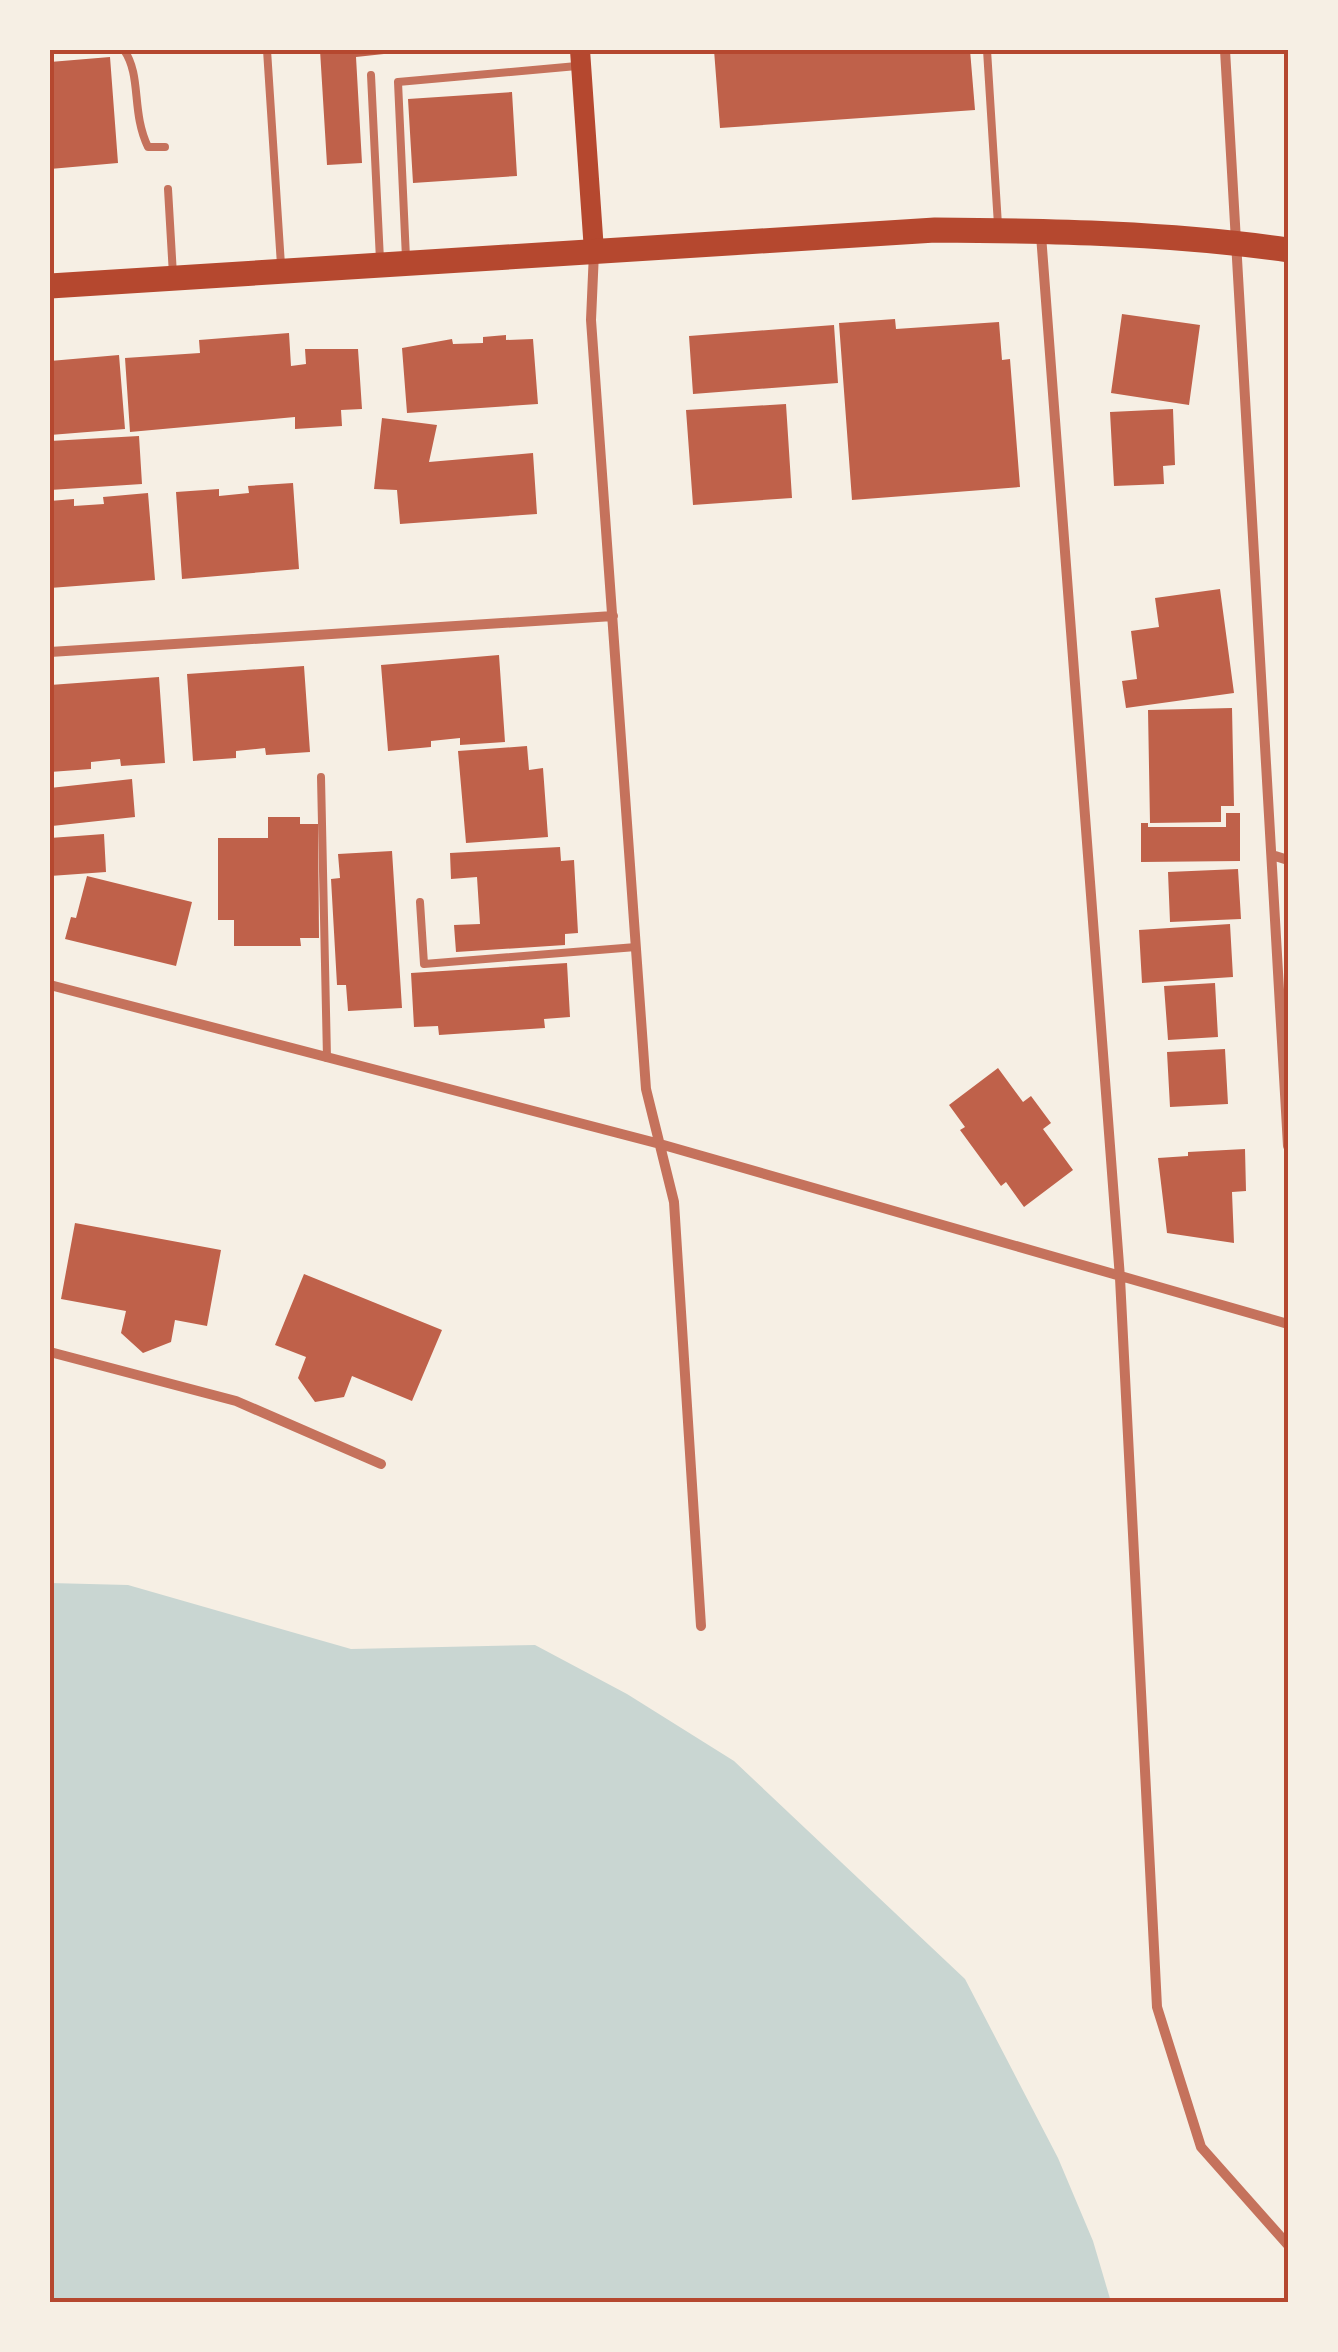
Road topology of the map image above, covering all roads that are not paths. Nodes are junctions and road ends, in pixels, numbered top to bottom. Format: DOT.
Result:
graph roads {
  1 [pos="124,50"];
  2 [pos="267,50"];
  3 [pos="987,50"];
  4 [pos="1225,50"];
  5 [pos="581,58"];
  6 [pos="371,75"];
  7 [pos="165,146"];
  8 [pos="168,189"];
  9 [pos="998,230"];
  10 [pos="1040,231"];
  11 [pos="1240,243"];
  12 [pos="1288,250"];
  13 [pos="594,251"];
  14 [pos="393,264"];
  15 [pos="282,271"];
  16 [pos="174,278"];
  17 [pos="50,286"];
  18 [pos="613,616"];
  19 [pos="50,652"];
  20 [pos="321,777"];
  21 [pos="1272,856"];
  22 [pos="1288,860"];
  23 [pos="420,902"];
  24 [pos="636,947"];
  25 [pos="50,985"];
  26 [pos="327,1058"];
  27 [pos="660,1144"];
  28 [pos="1288,1146"];
  29 [pos="1120,1278"];
  30 [pos="1288,1324"];
  31 [pos="50,1352"];
  32 [pos="381,1464"];
  33 [pos="701,1626"];
  34 [pos="1288,2245"];
  1 -- 7 [label="lane"];
  2 -- 15 [label="lane"];
  3 -- 9 [label="lane"];
  4 -- 11 [label="street"];
  5 -- 13 [label="main road"];
  5 -- 14 [label="lane"];
  6 -- 14 [label="lane"];
  8 -- 16 [label="lane"];
  9 -- 10 [label="main road"];
  9 -- 13 [label="main road"];
  10 -- 11 [label="main road"];
  10 -- 29 [label="street"];
  11 -- 12 [label="main road"];
  11 -- 21 [label="street"];
  13 -- 14 [label="main road"];
  13 -- 18 [label="street"];
  14 -- 15 [label="main road"];
  15 -- 16 [label="main road"];
  16 -- 17 [label="main road"];
  18 -- 19 [label="street"];
  18 -- 24 [label="street"];
  20 -- 26 [label="lane"];
  21 -- 22 [label="street"];
  21 -- 28 [label="street"];
  23 -- 24 [label="lane"];
  24 -- 27 [label="street"];
  25 -- 26 [label="street"];
  26 -- 27 [label="street"];
  27 -- 29 [label="street"];
  27 -- 33 [label="street"];
  29 -- 30 [label="street"];
  29 -- 34 [label="street"];
  31 -- 32 [label="street"];
}
